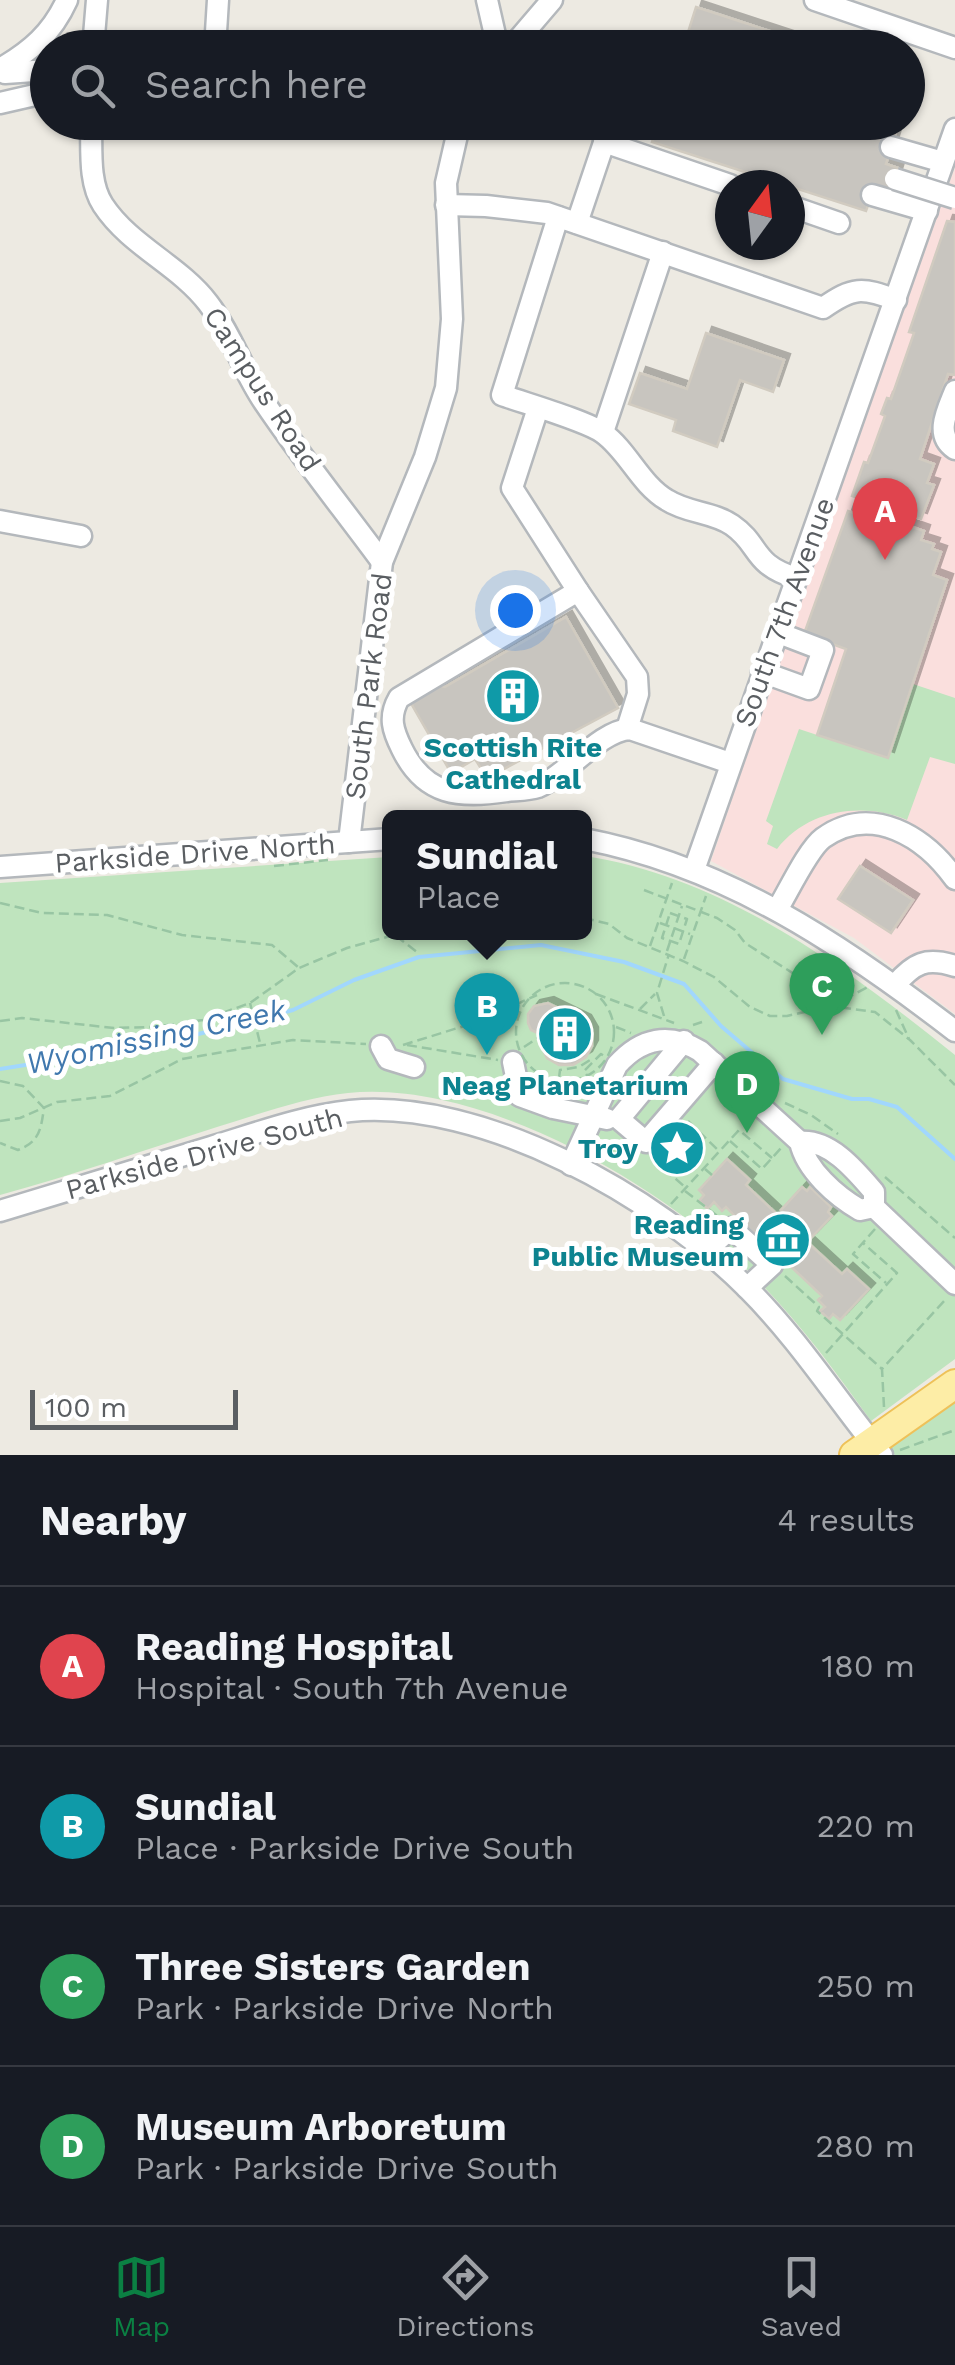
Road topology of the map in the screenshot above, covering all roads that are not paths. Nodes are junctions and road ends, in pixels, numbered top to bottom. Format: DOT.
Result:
graph roads {
  1 [pos="67,0"];
  2 [pos="97,0"];
  3 [pos="218,0"];
  4 [pos="488,0"];
  5 [pos="552,0"];
  6 [pos="815,0"];
  7 [pos="51,30"];
  8 [pos="94,30"];
  9 [pos="216,30"];
  10 [pos="494,30"];
  11 [pos="527,30"];
  12 [pos="902,30"];
  13 [pos="925,38"];
  14 [pos="955,48"];
  15 [pos="30,51"];
  16 [pos="30,69"];
  17 [pos="0,72"];
  18 [pos="30,96"];
  19 [pos="0,103"];
  20 [pos="955,129"];
  21 [pos="92,140"];
  22 [pos="455,140"];
  23 [pos="603,140"];
  24 [pos="626,140"];
  25 [pos="891,147"];
  26 [pos="943,162"];
  27 [pos="715,179"];
  28 [pos="894,179"];
  29 [pos="872,195"];
  30 [pos="955,198"];
  31 [pos="805,205"];
  32 [pos="446,206"];
  33 [pos="927,212"];
  34 [pos="567,220"];
  35 [pos="840,222"];
  36 [pos="663,252"];
  37 [pos="896,300"];
  38 [pos="955,391"];
  39 [pos="538,408"];
  40 [pos="603,432"];
  41 [pos="955,449"];
  42 [pos="0,521"];
  43 [pos="81,536"];
  44 [pos="382,562"];
  45 [pos="796,578"];
  46 [pos="578,592"];
  47 [pos="776,632"];
  48 [pos="762,672"];
  49 [pos="626,729"];
  50 [pos="730,764"];
  51 [pos="382,840"];
  52 [pos="592,840"];
  53 [pos="349,842"];
  54 [pos="0,867"];
  55 [pos="684,873"];
  56 [pos="955,879"];
  57 [pos="777,910"];
  58 [pos="955,966"];
  59 [pos="896,986"];
  60 [pos="955,1032"];
  61 [pos="684,1035"];
  62 [pos="381,1046"];
  63 [pos="520,1060"];
  64 [pos="714,1063"];
  65 [pos="414,1067"];
  66 [pos="594,1119"];
  67 [pos="618,1119"];
  68 [pos="570,1165"];
  69 [pos="0,1211"];
  70 [pos="706,1251"];
  71 [pos="747,1288"];
  72 [pos="954,1288"];
  73 [pos="955,1384"];
  74 [pos="875,1450"];
  1 -- 7 [label="street"];
  2 -- 8 [label="street"];
  3 -- 9 [label="street"];
  4 -- 10 [label="street"];
  5 -- 11 [label="street"];
  6 -- 12 [label="street"];
  13 -- 14 [label="street"];
  15 -- 17 [label="street"];
  16 -- 17 [label="street"];
  18 -- 19 [label="street"];
  20 -- 26 [label="street, South 7th Avenue"];
  21 -- 44 [label="street, Campus Road"];
  22 -- 32 [label="street, South Park Road"];
  23 -- 34 [label="street"];
  24 -- 27 [label="street"];
  25 -- 26 [label="street"];
  26 -- 33 [label="street, South 7th Avenue"];
  28 -- 30 [label="street, bridge"];
  29 -- 33 [label="street"];
  31 -- 35 [label="street"];
  32 -- 34 [label="street"];
  32 -- 44 [label="street, South Park Road"];
  33 -- 37 [label="street, South 7th Avenue"];
  34 -- 36 [label="street"];
  34 -- 39 [label="street"];
  36 -- 37 [label="street"];
  36 -- 40 [label="street"];
  37 -- 45 [label="street, South 7th Avenue"];
  38 -- 41 [label="street"];
  39 -- 40 [label="street"];
  39 -- 46 [label="street"];
  40 -- 45 [label="street"];
  42 -- 43 [label="street"];
  44 -- 53 [label="street, South Park Road"];
  45 -- 47 [label="street, South 7th Avenue"];
  46 -- 49 [label="street"];
  46 -- 49 [label="street"];
  47 -- 48 [label="street, South 7th Avenue"];
  47 -- 48 [label="street"];
  48 -- 50 [label="street, South 7th Avenue"];
  49 -- 50 [label="street"];
  50 -- 55 [label="street, South 7th Avenue"];
  51 -- 53 [label="street, Parkside Drive North"];
  52 -- 55 [label="street"];
  53 -- 54 [label="street, Parkside Drive North"];
  55 -- 57 [label="street"];
  56 -- 57 [label="street"];
  57 -- 59 [label="street"];
  58 -- 59 [label="street"];
  59 -- 60 [label="street"];
  61 -- 64 [label="street"];
  61 -- 66 [label="street"];
  61 -- 67 [label="street"];
  62 -- 65 [label="street"];
  63 -- 66 [label="street"];
  64 -- 67 [label="street"];
  64 -- 72 [label="street"];
  66 -- 67 [label="street"];
  66 -- 68 [label="street"];
  68 -- 69 [label="street, Parkside Drive South"];
  68 -- 70 [label="street, Parkside Drive South"];
  70 -- 71 [label="street, Parkside Drive South"];
  70 -- 71 [label="street"];
  71 -- 74 [label="street, Parkside Drive South"];
  73 -- 74 [label="main road"];
}
